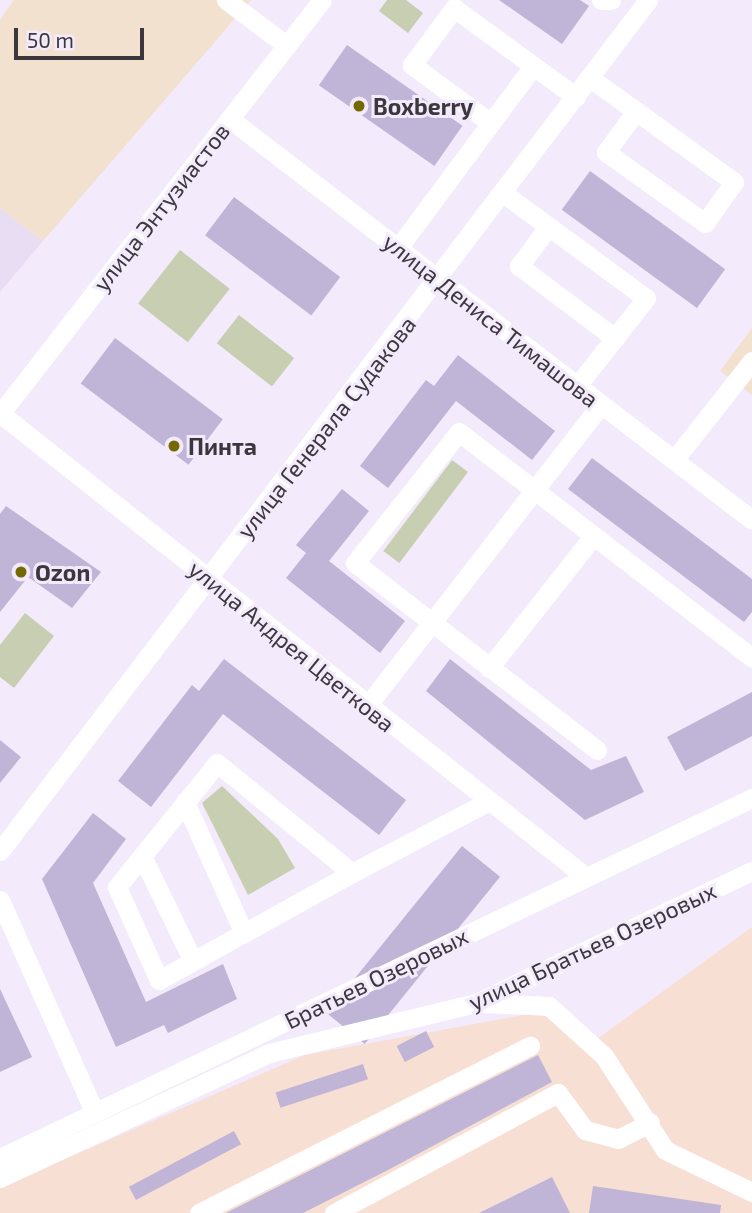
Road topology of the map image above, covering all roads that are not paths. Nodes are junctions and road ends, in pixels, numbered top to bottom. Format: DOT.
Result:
graph roads {
  1 [pos="226,0"];
  2 [pos="321,0"];
  3 [pos="601,0"];
  4 [pos="611,0"];
  5 [pos="648,0"];
  6 [pos="286,45"];
  7 [pos="533,66"];
  8 [pos="590,78"];
  9 [pos="576,97"];
  10 [pos="636,111"];
  11 [pos="230,119"];
  12 [pos="491,123"];
  13 [pos="503,193"];
  14 [pos="548,227"];
  15 [pos="398,248"];
  16 [pos="439,280"];
  17 [pos="615,338"];
  18 [pos="752,361"];
  19 [pos="577,386"];
  20 [pos="601,404"];
  21 [pos="0,414"];
  22 [pos="674,460"];
  23 [pos="537,491"];
  24 [pos="752,520"];
  25 [pos="594,535"];
  26 [pos="208,579"];
  27 [pos="432,624"];
  28 [pos="752,657"];
  29 [pos="489,668"];
  30 [pos="367,706"];
  31 [pos="597,750"];
  32 [pos="752,798"];
  33 [pos="487,802"];
  34 [pos="185,803"];
  35 [pos="0,851"];
  36 [pos="142,856"];
  37 [pos="752,871"];
  38 [pos="352,873"];
  39 [pos="586,877"];
  40 [pos="0,900"];
  41 [pos="244,933"];
  42 [pos="193,961"];
  43 [pos="476,1003"];
  44 [pos="530,1046"];
  45 [pos="94,1113"];
  46 [pos="650,1123"];
  47 [pos="0,1158"];
  48 [pos="0,1178"];
  49 [pos="752,1192"];
  50 [pos="199,1213"];
  51 [pos="334,1213"];
  1 -- 6 [label="street"];
  2 -- 6 [label="street, улица Энтузиастов"];
  3 -- 4 [label="street"];
  5 -- 8 [label="street, улица Генерала Судакова"];
  6 -- 11 [label="street, улица Энтузиастов"];
  7 -- 9 [label="street"];
  7 -- 12 [label="street"];
  7 -- 12 [label="street"];
  8 -- 9 [label="street, улица Генерала Судакова"];
  8 -- 10 [label="street"];
  9 -- 13 [label="street, улица Генерала Судакова"];
  10 -- 10 [label="street"];
  11 -- 15 [label="street, улица Дениса Тимашова"];
  11 -- 21 [label="street, улица Энтузиастов"];
  12 -- 15 [label="street"];
  13 -- 14 [label="street"];
  13 -- 16 [label="street, улица Генерала Судакова"];
  14 -- 17 [label="street"];
  14 -- 17 [label="street"];
  15 -- 16 [label="street, улица Дениса Тимашова"];
  16 -- 19 [label="street, улица Дениса Тимашова"];
  16 -- 26 [label="street, улица Генерала Судакова"];
  17 -- 19 [label="street"];
  18 -- 22 [label="street"];
  19 -- 20 [label="street, улица Дениса Тимашова"];
  20 -- 22 [label="street, улица Дениса Тимашова"];
  20 -- 23 [label="street"];
  21 -- 26 [label="street, улица Андрея Цветкова"];
  22 -- 24 [label="street, улица Дениса Тимашова"];
  23 -- 25 [label="street"];
  23 -- 27 [label="street"];
  23 -- 27 [label="street"];
  25 -- 28 [label="street"];
  25 -- 29 [label="street"];
  26 -- 30 [label="street, улица Андрея Цветкова"];
  26 -- 35 [label="street, улица Генерала Судакова"];
  27 -- 29 [label="street"];
  27 -- 30 [label="street"];
  29 -- 31 [label="street"];
  30 -- 33 [label="street, улица Андрея Цветкова"];
  32 -- 39 [label="street, Братьев Озеровых"];
  33 -- 38 [label="street"];
  33 -- 39 [label="street, улица Андрея Цветкова"];
  34 -- 36 [label="street"];
  34 -- 38 [label="street"];
  34 -- 41 [label="street"];
  36 -- 42 [label="street"];
  36 -- 42 [label="street"];
  37 -- 43 [label="street, улица Братьев Озеровых"];
  38 -- 41 [label="street"];
  39 -- 45 [label="street, Братьев Озеровых"];
  40 -- 45 [label="street"];
  41 -- 42 [label="street"];
  43 -- 46 [label="street"];
  43 -- 48 [label="street, улица Братьев Озеровых"];
  44 -- 50 [label="street"];
  45 -- 47 [label="street, Братьев Озеровых"];
  46 -- 49 [label="street"];
  46 -- 51 [label="street"];
}
